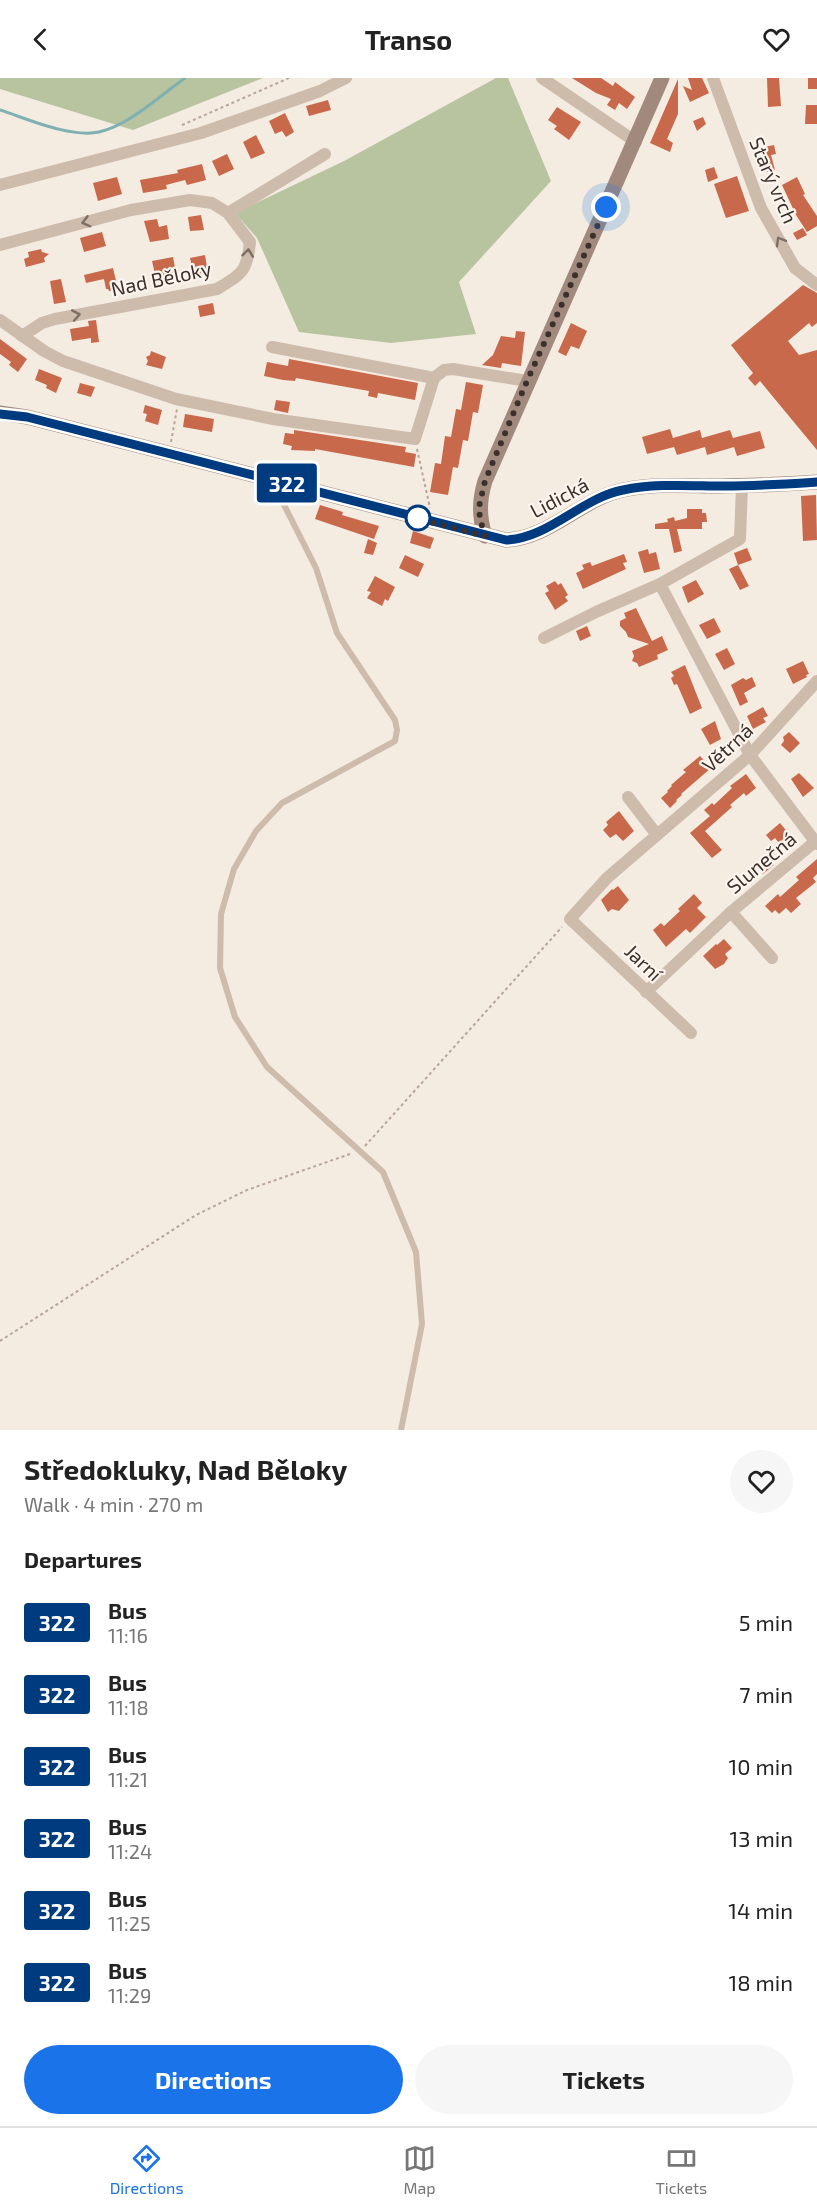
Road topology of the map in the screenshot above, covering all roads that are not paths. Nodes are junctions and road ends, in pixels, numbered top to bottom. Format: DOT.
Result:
graph roads {
  1 [pos="346,78"];
  2 [pos="542,78"];
  3 [pos="662,78"];
  4 [pos="713,78"];
  5 [pos="636,142"];
  6 [pos="325,154"];
  7 [pos="0,185"];
  8 [pos="228,213"];
  9 [pos="0,245"];
  10 [pos="817,285"];
  11 [pos="0,320"];
  12 [pos="22,336"];
  13 [pos="272,347"];
  14 [pos="434,378"];
  15 [pos="527,381"];
  16 [pos="0,413"];
  17 [pos="278,481"];
  18 [pos="817,482"];
  19 [pos="742,486"];
  20 [pos="485,536"];
  21 [pos="660,584"];
  22 [pos="544,638"];
  23 [pos="817,681"];
  24 [pos="750,755"];
  25 [pos="628,797"];
  26 [pos="657,835"];
  27 [pos="816,842"];
  28 [pos="731,912"];
  29 [pos="570,919"];
  30 [pos="772,958"];
  31 [pos="646,992"];
  32 [pos="691,1033"];
  33 [pos="401,1430"];
  1 -- 7 [label="street"];
  2 -- 5 [label="street"];
  3 -- 5 [label="street"];
  10 -- 4 [label="street, Starý vrch, one-way"];
  5 -- 15 [label="street"];
  6 -- 8 [label="street"];
  8 -- 9 [label="street, Nad Běloky, one-way"];
  12 -- 8 [label="street, Nad Běloky, one-way"];
  11 -- 12 [label="street"];
  12 -- 14 [label="street"];
  13 -- 14 [label="street"];
  14 -- 15 [label="street"];
  15 -- 20 [label="street"];
  16 -- 17 [label="street, Lidická"];
  17 -- 20 [label="street, Lidická"];
  17 -- 33 [label="lane"];
  18 -- 19 [label="street, Lidická"];
  19 -- 20 [label="street, Lidická"];
  19 -- 21 [label="street"];
  21 -- 22 [label="street"];
  21 -- 24 [label="street, Slunečná"];
  23 -- 24 [label="street, Větrná"];
  24 -- 26 [label="street, Větrná"];
  24 -- 27 [label="street, Slunečná"];
  25 -- 26 [label="street"];
  26 -- 29 [label="street, Větrná"];
  27 -- 28 [label="street, Slunečná"];
  28 -- 30 [label="street, Slunečná"];
  28 -- 31 [label="street, Slunečná"];
  29 -- 31 [label="street, Jarní"];
  31 -- 32 [label="street, Jarní"];
}
